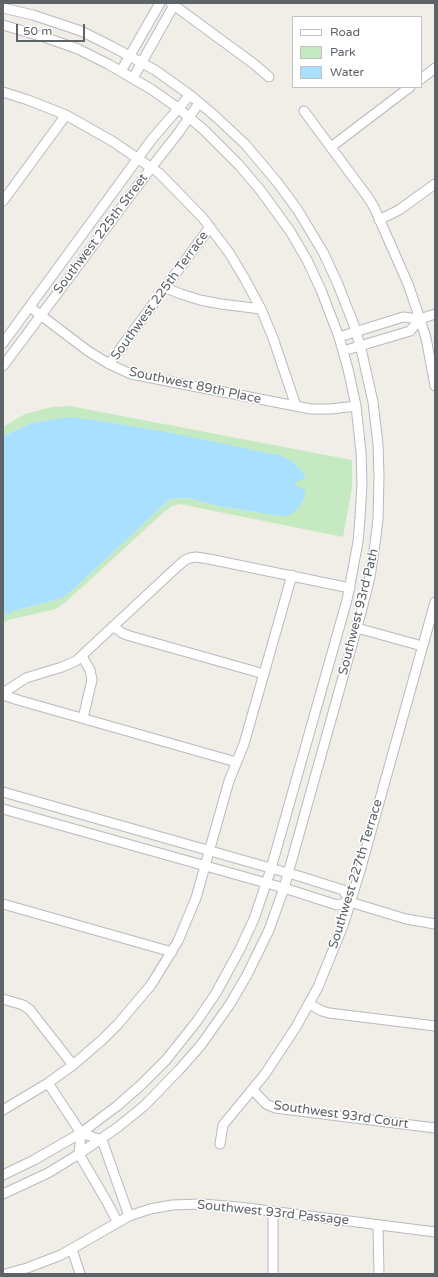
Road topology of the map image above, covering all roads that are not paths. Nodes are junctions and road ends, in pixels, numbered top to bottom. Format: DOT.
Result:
graph roads {
  1 [pos="160,3"];
  2 [pos="172,4"];
  3 [pos="3,8"];
  4 [pos="3,26"];
  5 [pos="130,55"];
  6 [pos="142,62"];
  7 [pos="435,68"];
  8 [pos="121,71"];
  9 [pos="269,77"];
  10 [pos="133,78"];
  11 [pos="422,78"];
  12 [pos="409,88"];
  13 [pos="3,92"];
  14 [pos="190,95"];
  15 [pos="199,103"];
  16 [pos="178,108"];
  17 [pos="304,111"];
  18 [pos="66,115"];
  19 [pos="190,118"];
  20 [pos="331,147"];
  21 [pos="138,158"];
  22 [pos="151,168"];
  23 [pos="3,184"];
  24 [pos="435,184"];
  25 [pos="12,189"];
  26 [pos="3,201"];
  27 [pos="380,220"];
  28 [pos="210,227"];
  29 [pos="166,288"];
  30 [pos="30,307"];
  31 [pos="261,309"];
  32 [pos="435,314"];
  33 [pos="40,315"];
  34 [pos="420,319"];
  35 [pos="356,331"];
  36 [pos="339,337"];
  37 [pos="3,343"];
  38 [pos="360,346"];
  39 [pos="344,351"];
  40 [pos="109,364"];
  41 [pos="3,366"];
  42 [pos="435,386"];
  43 [pos="296,406"];
  44 [pos="356,406"];
  45 [pos="292,575"];
  46 [pos="350,588"];
  47 [pos="435,602"];
  48 [pos="113,626"];
  49 [pos="357,628"];
  50 [pos="422,646"];
  51 [pos="82,656"];
  52 [pos="264,674"];
  53 [pos="3,694"];
  54 [pos="83,718"];
  55 [pos="236,762"];
  56 [pos="3,792"];
  57 [pos="3,809"];
  58 [pos="210,850"];
  59 [pos="205,865"];
  60 [pos="271,868"];
  61 [pos="288,872"];
  62 [pos="266,883"];
  63 [pos="284,888"];
  64 [pos="350,902"];
  65 [pos="3,904"];
  66 [pos="435,924"];
  67 [pos="172,952"];
  68 [pos="3,999"];
  69 [pos="309,1004"];
  70 [pos="435,1026"];
  71 [pos="73,1065"];
  72 [pos="48,1083"];
  73 [pos="253,1090"];
  74 [pos="3,1110"];
  75 [pos="435,1128"];
  76 [pos="81,1132"];
  77 [pos="102,1140"];
  78 [pos="220,1144"];
  79 [pos="79,1154"];
  80 [pos="3,1175"];
  81 [pos="3,1194"];
  82 [pos="273,1211"];
  83 [pos="129,1216"];
  84 [pos="117,1222"];
  85 [pos="378,1225"];
  86 [pos="435,1232"];
  87 [pos="72,1249"];
  88 [pos="5,1274"];
  89 [pos="80,1274"];
  90 [pos="273,1274"];
  91 [pos="379,1274"];
  1 -- 5 [label="street"];
  2 -- 6 [label="street"];
  2 -- 9 [label="street"];
  3 -- 5 [label="street, Southwest 93rd Path"];
  4 -- 8 [label="street, Southwest 93rd Path"];
  5 -- 6 [label="street, Southwest 93rd Path"];
  5 -- 8 [label="street"];
  6 -- 10 [label="street"];
  6 -- 14 [label="street, Southwest 93rd Path"];
  7 -- 11 [label="street"];
  8 -- 10 [label="street, Southwest 93rd Path"];
  10 -- 16 [label="street, Southwest 93rd Path"];
  12 -- 20 [label="street"];
  13 -- 18 [label="street"];
  14 -- 15 [label="street, Southwest 93rd Path"];
  14 -- 16 [label="street, Southwest 225th Street"];
  15 -- 19 [label="street, Southwest 225th Street"];
  15 -- 35 [label="street, Southwest 93rd Path"];
  16 -- 19 [label="street, Southwest 93rd Path"];
  16 -- 21 [label="street, Southwest 225th Street"];
  17 -- 20 [label="street"];
  18 -- 21 [label="street"];
  18 -- 25 [label="street"];
  19 -- 22 [label="street, Southwest 225th Street"];
  19 -- 36 [label="street, Southwest 93rd Path"];
  20 -- 27 [label="street"];
  21 -- 22 [label="street"];
  21 -- 30 [label="street, Southwest 225th Street"];
  22 -- 28 [label="street"];
  22 -- 33 [label="street, Southwest 225th Street"];
  23 -- 25 [label="street"];
  24 -- 27 [label="street"];
  25 -- 26 [label="street"];
  27 -- 34 [label="street"];
  28 -- 29 [label="street, Southwest 225th Terrace"];
  28 -- 31 [label="street"];
  29 -- 31 [label="street"];
  29 -- 40 [label="street, Southwest 225th Terrace"];
  30 -- 33 [label="street, Southwest 89th Place"];
  30 -- 37 [label="street, Southwest 225th Street"];
  31 -- 43 [label="street"];
  32 -- 34 [label="street"];
  33 -- 40 [label="street, Southwest 89th Place"];
  33 -- 41 [label="street, Southwest 225th Street"];
  34 -- 35 [label="street"];
  34 -- 38 [label="street"];
  34 -- 42 [label="street"];
  35 -- 36 [label="street"];
  35 -- 38 [label="street, Southwest 93rd Path"];
  36 -- 39 [label="street, Southwest 93rd Path"];
  38 -- 39 [label="street"];
  38 -- 49 [label="street, Southwest 93rd Path"];
  39 -- 44 [label="street, Southwest 93rd Path"];
  40 -- 43 [label="street, Southwest 89th Place"];
  43 -- 44 [label="street, Southwest 89th Place"];
  44 -- 46 [label="street, Southwest 93rd Path"];
  45 -- 46 [label="street"];
  45 -- 48 [label="street"];
  45 -- 52 [label="street"];
  46 -- 60 [label="street, Southwest 93rd Path"];
  47 -- 50 [label="street, Southwest 227th Terrace"];
  48 -- 51 [label="street"];
  48 -- 52 [label="street"];
  49 -- 50 [label="street"];
  49 -- 61 [label="street, Southwest 93rd Path"];
  50 -- 64 [label="street, Southwest 227th Terrace"];
  51 -- 53 [label="street"];
  51 -- 54 [label="street"];
  52 -- 55 [label="street"];
  53 -- 54 [label="street"];
  54 -- 55 [label="street"];
  55 -- 58 [label="street"];
  56 -- 58 [label="street"];
  57 -- 59 [label="street"];
  58 -- 59 [label="street"];
  58 -- 60 [label="street"];
  59 -- 62 [label="street"];
  59 -- 67 [label="street"];
  60 -- 61 [label="street"];
  60 -- 62 [label="street, Southwest 93rd Path"];
  61 -- 63 [label="street, Southwest 93rd Path"];
  61 -- 64 [label="street"];
  62 -- 63 [label="street"];
  62 -- 76 [label="street, Southwest 93rd Path"];
  63 -- 64 [label="street"];
  63 -- 77 [label="street, Southwest 93rd Path"];
  64 -- 66 [label="street"];
  64 -- 69 [label="street, Southwest 227th Terrace"];
  65 -- 67 [label="street"];
  67 -- 71 [label="street"];
  68 -- 71 [label="street"];
  69 -- 70 [label="street"];
  69 -- 73 [label="street, Southwest 227th Terrace"];
  71 -- 72 [label="street"];
  72 -- 74 [label="street"];
  72 -- 76 [label="street"];
  73 -- 75 [label="street, Southwest 93rd Court"];
  73 -- 78 [label="street, Southwest 227th Terrace"];
  76 -- 77 [label="street"];
  76 -- 79 [label="street"];
  76 -- 80 [label="street, Southwest 93rd Path"];
  77 -- 79 [label="street, Southwest 93rd Path"];
  77 -- 83 [label="street"];
  79 -- 81 [label="street, Southwest 93rd Path"];
  79 -- 84 [label="street"];
  82 -- 83 [label="street, Southwest 93rd Passage"];
  82 -- 85 [label="street, Southwest 93rd Passage"];
  82 -- 90 [label="street"];
  83 -- 84 [label="street, Southwest 93rd Passage"];
  84 -- 87 [label="street, Southwest 93rd Passage"];
  85 -- 86 [label="street, Southwest 93rd Passage"];
  85 -- 91 [label="street"];
  87 -- 88 [label="street, Southwest 93rd Passage"];
  87 -- 89 [label="street"];
}
